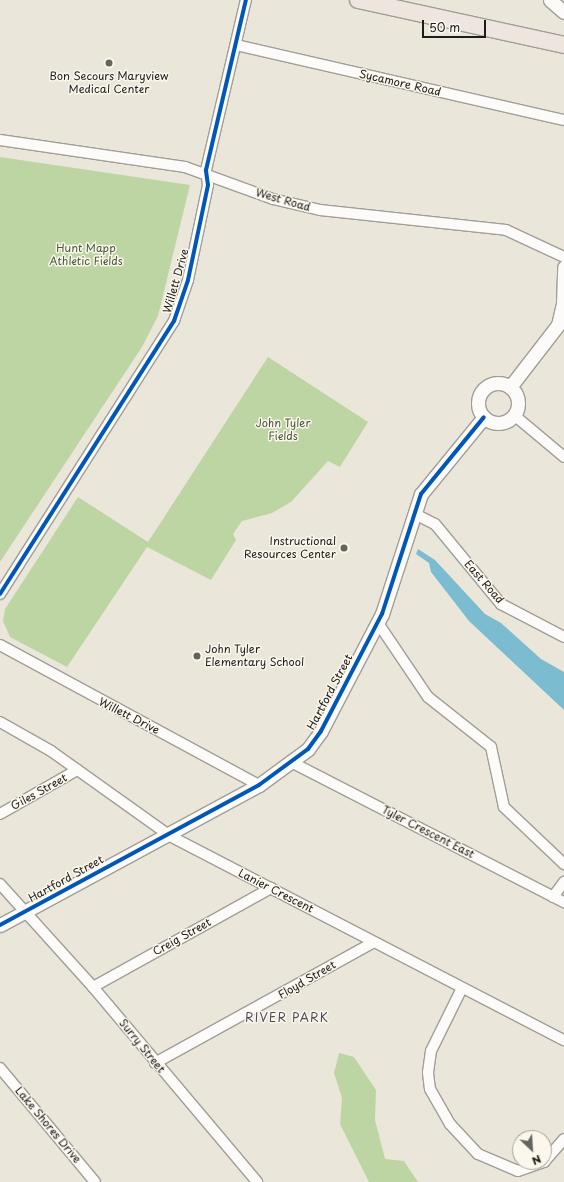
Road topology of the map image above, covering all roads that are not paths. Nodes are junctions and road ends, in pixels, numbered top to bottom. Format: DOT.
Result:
graph roads {
  1 [pos="246,0"];
  2 [pos="358,0"];
  3 [pos="550,0"];
  4 [pos="394,4"];
  5 [pos="564,12"];
  6 [pos="236,45"];
  7 [pos="564,45"];
  8 [pos="564,120"];
  9 [pos="0,140"];
  10 [pos="207,174"];
  11 [pos="564,257"];
  12 [pos="564,267"];
  13 [pos="561,325"];
  14 [pos="510,387"];
  15 [pos="514,415"];
  16 [pos="484,417"];
  17 [pos="564,456"];
  18 [pos="415,514"];
  19 [pos="0,594"];
  20 [pos="378,623"];
  21 [pos="564,637"];
  22 [pos="0,645"];
  23 [pos="0,722"];
  24 [pos="293,762"];
  25 [pos="77,770"];
  26 [pos="259,784"];
  27 [pos="0,814"];
  28 [pos="167,834"];
  29 [pos="564,864"];
  30 [pos="564,882"];
  31 [pos="0,884"];
  32 [pos="271,888"];
  33 [pos="554,897"];
  34 [pos="564,902"];
  35 [pos="27,911"];
  36 [pos="0,925"];
  37 [pos="374,942"];
  38 [pos="93,987"];
  39 [pos="462,988"];
  40 [pos="564,1040"];
  41 [pos="155,1063"];
  42 [pos="0,1068"];
  43 [pos="564,1139"];
  44 [pos="552,1153"];
  45 [pos="512,1168"];
  46 [pos="95,1182"];
  47 [pos="257,1182"];
  1 -- 6 [label="street, Willett Drive"];
  2 -- 4 [label="main road"];
  3 -- 5 [label="street"];
  4 -- 7 [label="main road"];
  6 -- 8 [label="street, Sycamore Road"];
  6 -- 10 [label="street, Willett Drive"];
  9 -- 10 [label="street, West Road"];
  10 -- 11 [label="street, West Road"];
  10 -- 19 [label="street, Willett Drive"];
  12 -- 13 [label="street"];
  13 -- 14 [label="street"];
  14 -- 15 [label="street"];
  14 -- 16 [label="street"];
  15 -- 16 [label="street"];
  15 -- 17 [label="street"];
  16 -- 18 [label="street, Hartford Street"];
  18 -- 20 [label="street, Hartford Street"];
  18 -- 21 [label="street, East Road"];
  20 -- 24 [label="street, Hartford Street"];
  20 -- 29 [label="street"];
  22 -- 26 [label="street, Willett Drive"];
  23 -- 25 [label="street, Lanier Crescent"];
  24 -- 26 [label="street, Hartford Street"];
  24 -- 33 [label="street, Tyler Crescent East"];
  25 -- 27 [label="street, Giles Street"];
  25 -- 28 [label="street, Lanier Crescent"];
  26 -- 28 [label="street, Hartford Street"];
  28 -- 32 [label="street, Lanier Crescent"];
  28 -- 35 [label="street, Hartford Street"];
  30 -- 33 [label="street"];
  31 -- 35 [label="street"];
  32 -- 37 [label="street, Lanier Crescent"];
  32 -- 38 [label="street, Creig Street"];
  33 -- 34 [label="street, Tyler Crescent East"];
  35 -- 36 [label="street, Hartford Street"];
  35 -- 38 [label="street, Surry Street"];
  37 -- 39 [label="street, Lanier Crescent"];
  37 -- 41 [label="street, Floyd Street"];
  38 -- 41 [label="street, Surry Street"];
  39 -- 40 [label="street, Lanier Crescent"];
  39 -- 45 [label="street"];
  41 -- 47 [label="street, Surry Street"];
  42 -- 46 [label="street, Lake Shores Drive"];
  43 -- 44 [label="street"];
}
